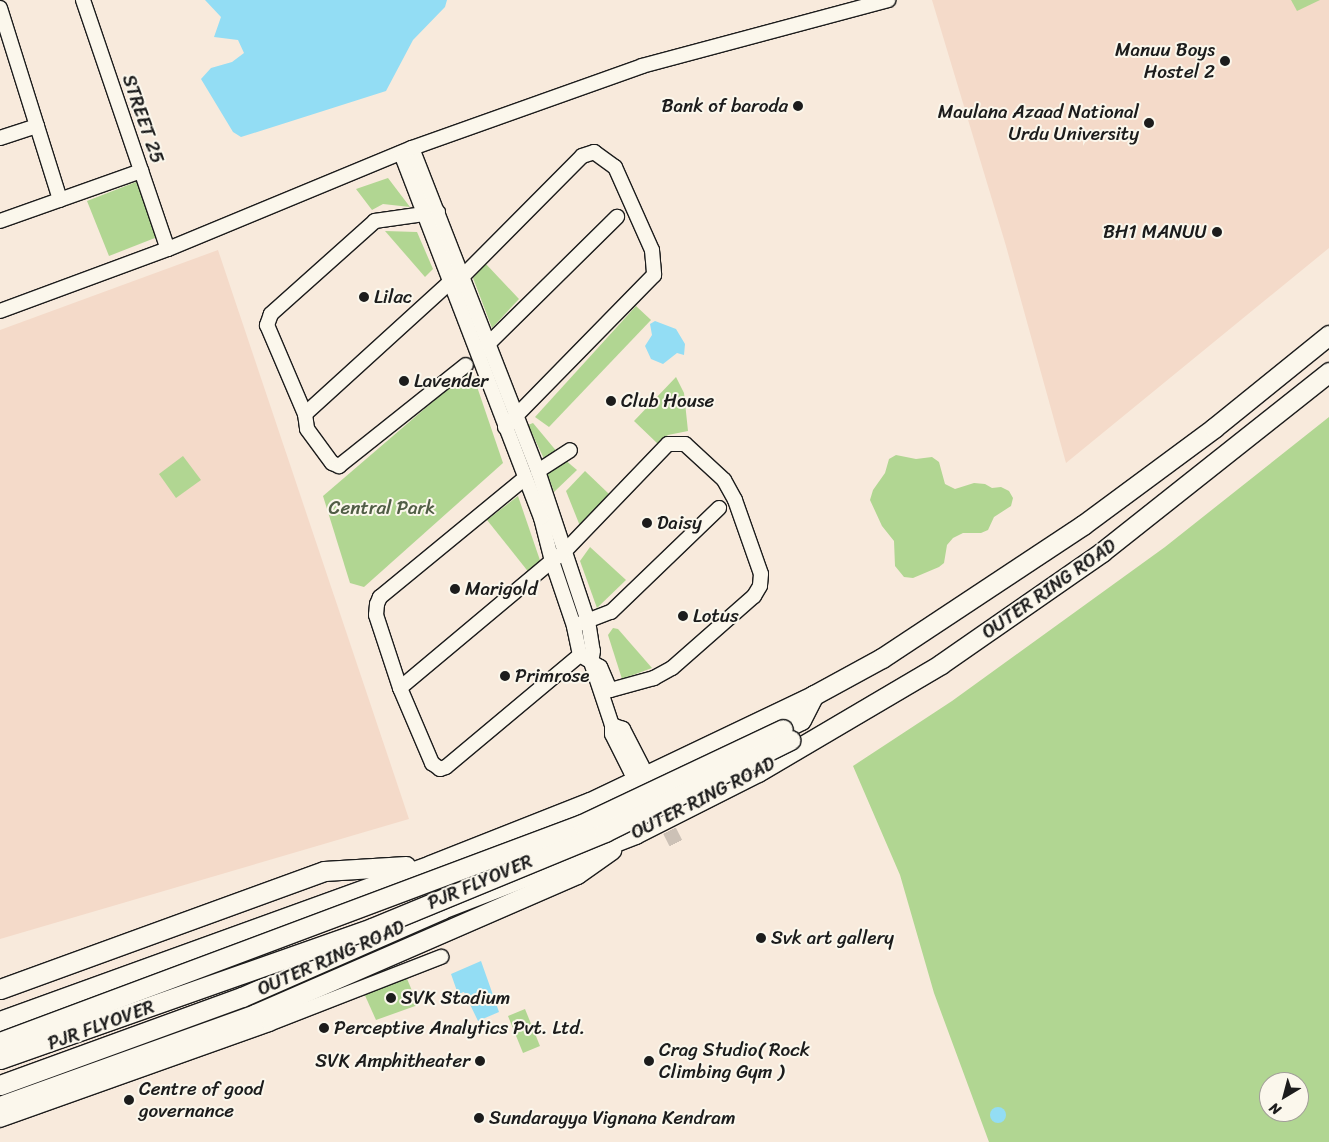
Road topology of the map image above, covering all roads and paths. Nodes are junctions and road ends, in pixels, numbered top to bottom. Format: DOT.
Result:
graph roads {
  1 [pos="83,0"];
  2 [pos="888,0"];
  3 [pos="0,8"];
  4 [pos="6,45"];
  5 [pos="37,126"];
  6 [pos="0,138"];
  7 [pos="406,150"];
  8 [pos="141,171"];
  9 [pos="60,200"];
  10 [pos="432,214"];
  11 [pos="617,217"];
  12 [pos="0,221"];
  13 [pos="168,249"];
  14 [pos="462,277"];
  15 [pos="449,284"];
  16 [pos="0,311"];
  17 [pos="1329,335"];
  18 [pos="490,344"];
  19 [pos="478,354"];
  20 [pos="466,365"];
  21 [pos="1329,372"];
  22 [pos="305,414"];
  23 [pos="517,417"];
  24 [pos="505,426"];
  25 [pos="570,450"];
  26 [pos="538,471"];
  27 [pos="525,478"];
  28 [pos="719,508"];
  29 [pos="564,552"];
  30 [pos="552,561"];
  31 [pos="581,624"];
  32 [pos="586,659"];
  33 [pos="400,688"];
  34 [pos="814,695"];
  35 [pos="612,725"];
  36 [pos="838,726"];
  37 [pos="786,734"];
  38 [pos="635,834"];
  39 [pos="430,865"];
  40 [pos="441,957"];
  41 [pos="0,989"];
  42 [pos="0,1021"];
  43 [pos="0,1042"];
  44 [pos="0,1059"];
  45 [pos="0,1085"];
  46 [pos="0,1106"];
  47 [pos="0,1120"];
  1 -- 8 [label="street, STREET 25"];
  2 -- 7 [label="street"];
  3 -- 4 [label="street"];
  4 -- 5 [label="street"];
  5 -- 6 [label="street"];
  5 -- 9 [label="street"];
  7 -- 10 [label="street"];
  7 -- 13 [label="street"];
  8 -- 9 [label="street"];
  8 -- 13 [label="street, STREET 25"];
  9 -- 12 [label="street"];
  10 -- 14 [label="street"];
  10 -- 15 [label="street"];
  10 -- 22 [label="street"];
  11 -- 18 [label="street"];
  13 -- 16 [label="street"];
  14 -- 15 [label="street"];
  14 -- 18 [label="street"];
  14 -- 23 [label="street"];
  15 -- 19 [label="street"];
  15 -- 22 [label="street"];
  17 -- 34 [label="highway, OUTER RING ROAD"];
  18 -- 19 [label="street"];
  18 -- 23 [label="street"];
  19 -- 24 [label="street"];
  20 -- 22 [label="street"];
  21 -- 36 [label="highway, OUTER RING ROAD"];
  23 -- 24 [label="street"];
  23 -- 26 [label="street"];
  24 -- 27 [label="street"];
  25 -- 26 [label="street"];
  26 -- 29 [label="street"];
  27 -- 30 [label="street"];
  27 -- 33 [label="street"];
  28 -- 31 [label="street"];
  29 -- 30 [label="street"];
  29 -- 31 [label="street"];
  29 -- 32 [label="street"];
  30 -- 31 [label="street"];
  30 -- 33 [label="street"];
  31 -- 32 [label="street"];
  32 -- 33 [label="street"];
  32 -- 35 [label="street"];
  34 -- 37 [label="highway, PJR FLYOVER"];
  34 -- 39 [label="highway, OUTER RING ROAD"];
  36 -- 37 [label="highway, PJR FLYOVER"];
  36 -- 38 [label="highway, OUTER RING ROAD"];
  37 -- 43 [label="highway, PJR FLYOVER, bridge"];
  37 -- 44 [label="highway, PJR FLYOVER, bridge"];
  38 -- 45 [label="highway, OUTER RING ROAD"];
  38 -- 46 [label="highway"];
  39 -- 41 [label="highway"];
  39 -- 42 [label="highway, OUTER RING ROAD"];
  40 -- 47 [label="street"];
}
